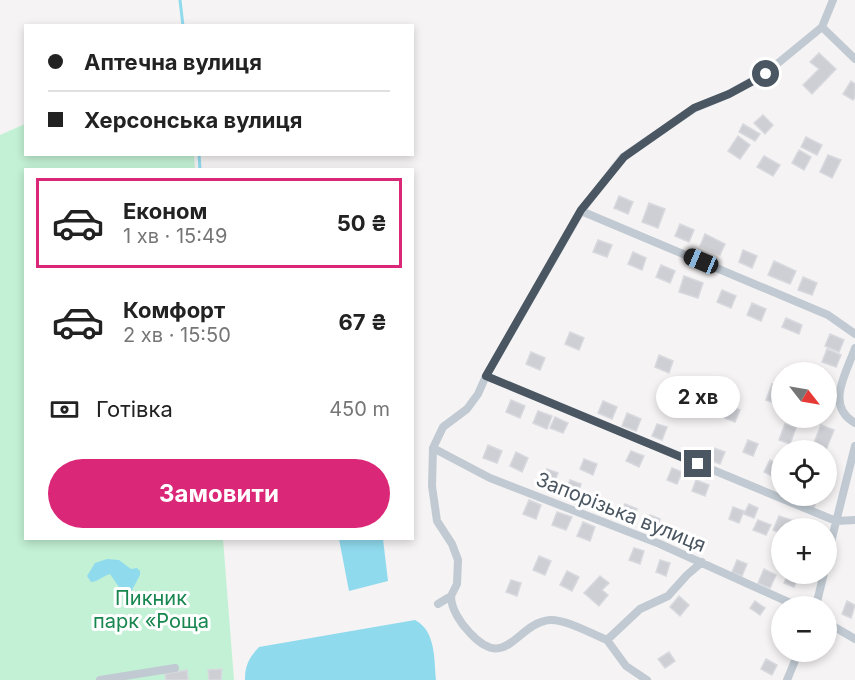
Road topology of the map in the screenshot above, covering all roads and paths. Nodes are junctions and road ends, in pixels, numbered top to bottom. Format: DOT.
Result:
graph roads {
  1 [pos="832,0"];
  2 [pos="822,27"];
  3 [pos="855,59"];
  4 [pos="581,210"];
  5 [pos="855,334"];
  6 [pos="855,348"];
  7 [pos="486,376"];
  8 [pos="855,423"];
  9 [pos="855,446"];
  10 [pos="434,448"];
  11 [pos="829,518"];
  12 [pos="837,518"];
  13 [pos="855,520"];
  14 [pos="837,521"];
  15 [pos="702,562"];
  16 [pos="451,596"];
  17 [pos="775,596"];
  18 [pos="438,604"];
  19 [pos="837,628"];
  20 [pos="855,639"];
  21 [pos="607,640"];
  22 [pos="795,662"];
  23 [pos="175,668"];
  24 [pos="100,680"];
  25 [pos="647,680"];
  26 [pos="788,680"];
  1 -- 2 [label="street"];
  2 -- 3 [label="street"];
  2 -- 4 [label="street"];
  4 -- 5 [label="street"];
  4 -- 7 [label="street"];
  6 -- 8 [label="street"];
  7 -- 10 [label="street"];
  7 -- 11 [label="street"];
  9 -- 12 [label="street"];
  10 -- 15 [label="street, Запорізька вулиця"];
  10 -- 16 [label="street"];
  13 -- 14 [label="street"];
  15 -- 17 [label="street, Запорізька вулиця"];
  15 -- 21 [label="street"];
  16 -- 18 [label="street"];
  16 -- 21 [label="street"];
  19 -- 20 [label="street"];
  21 -- 25 [label="street"];
  22 -- 26 [label="street"];
  23 -- 24 [label="street"];
}
